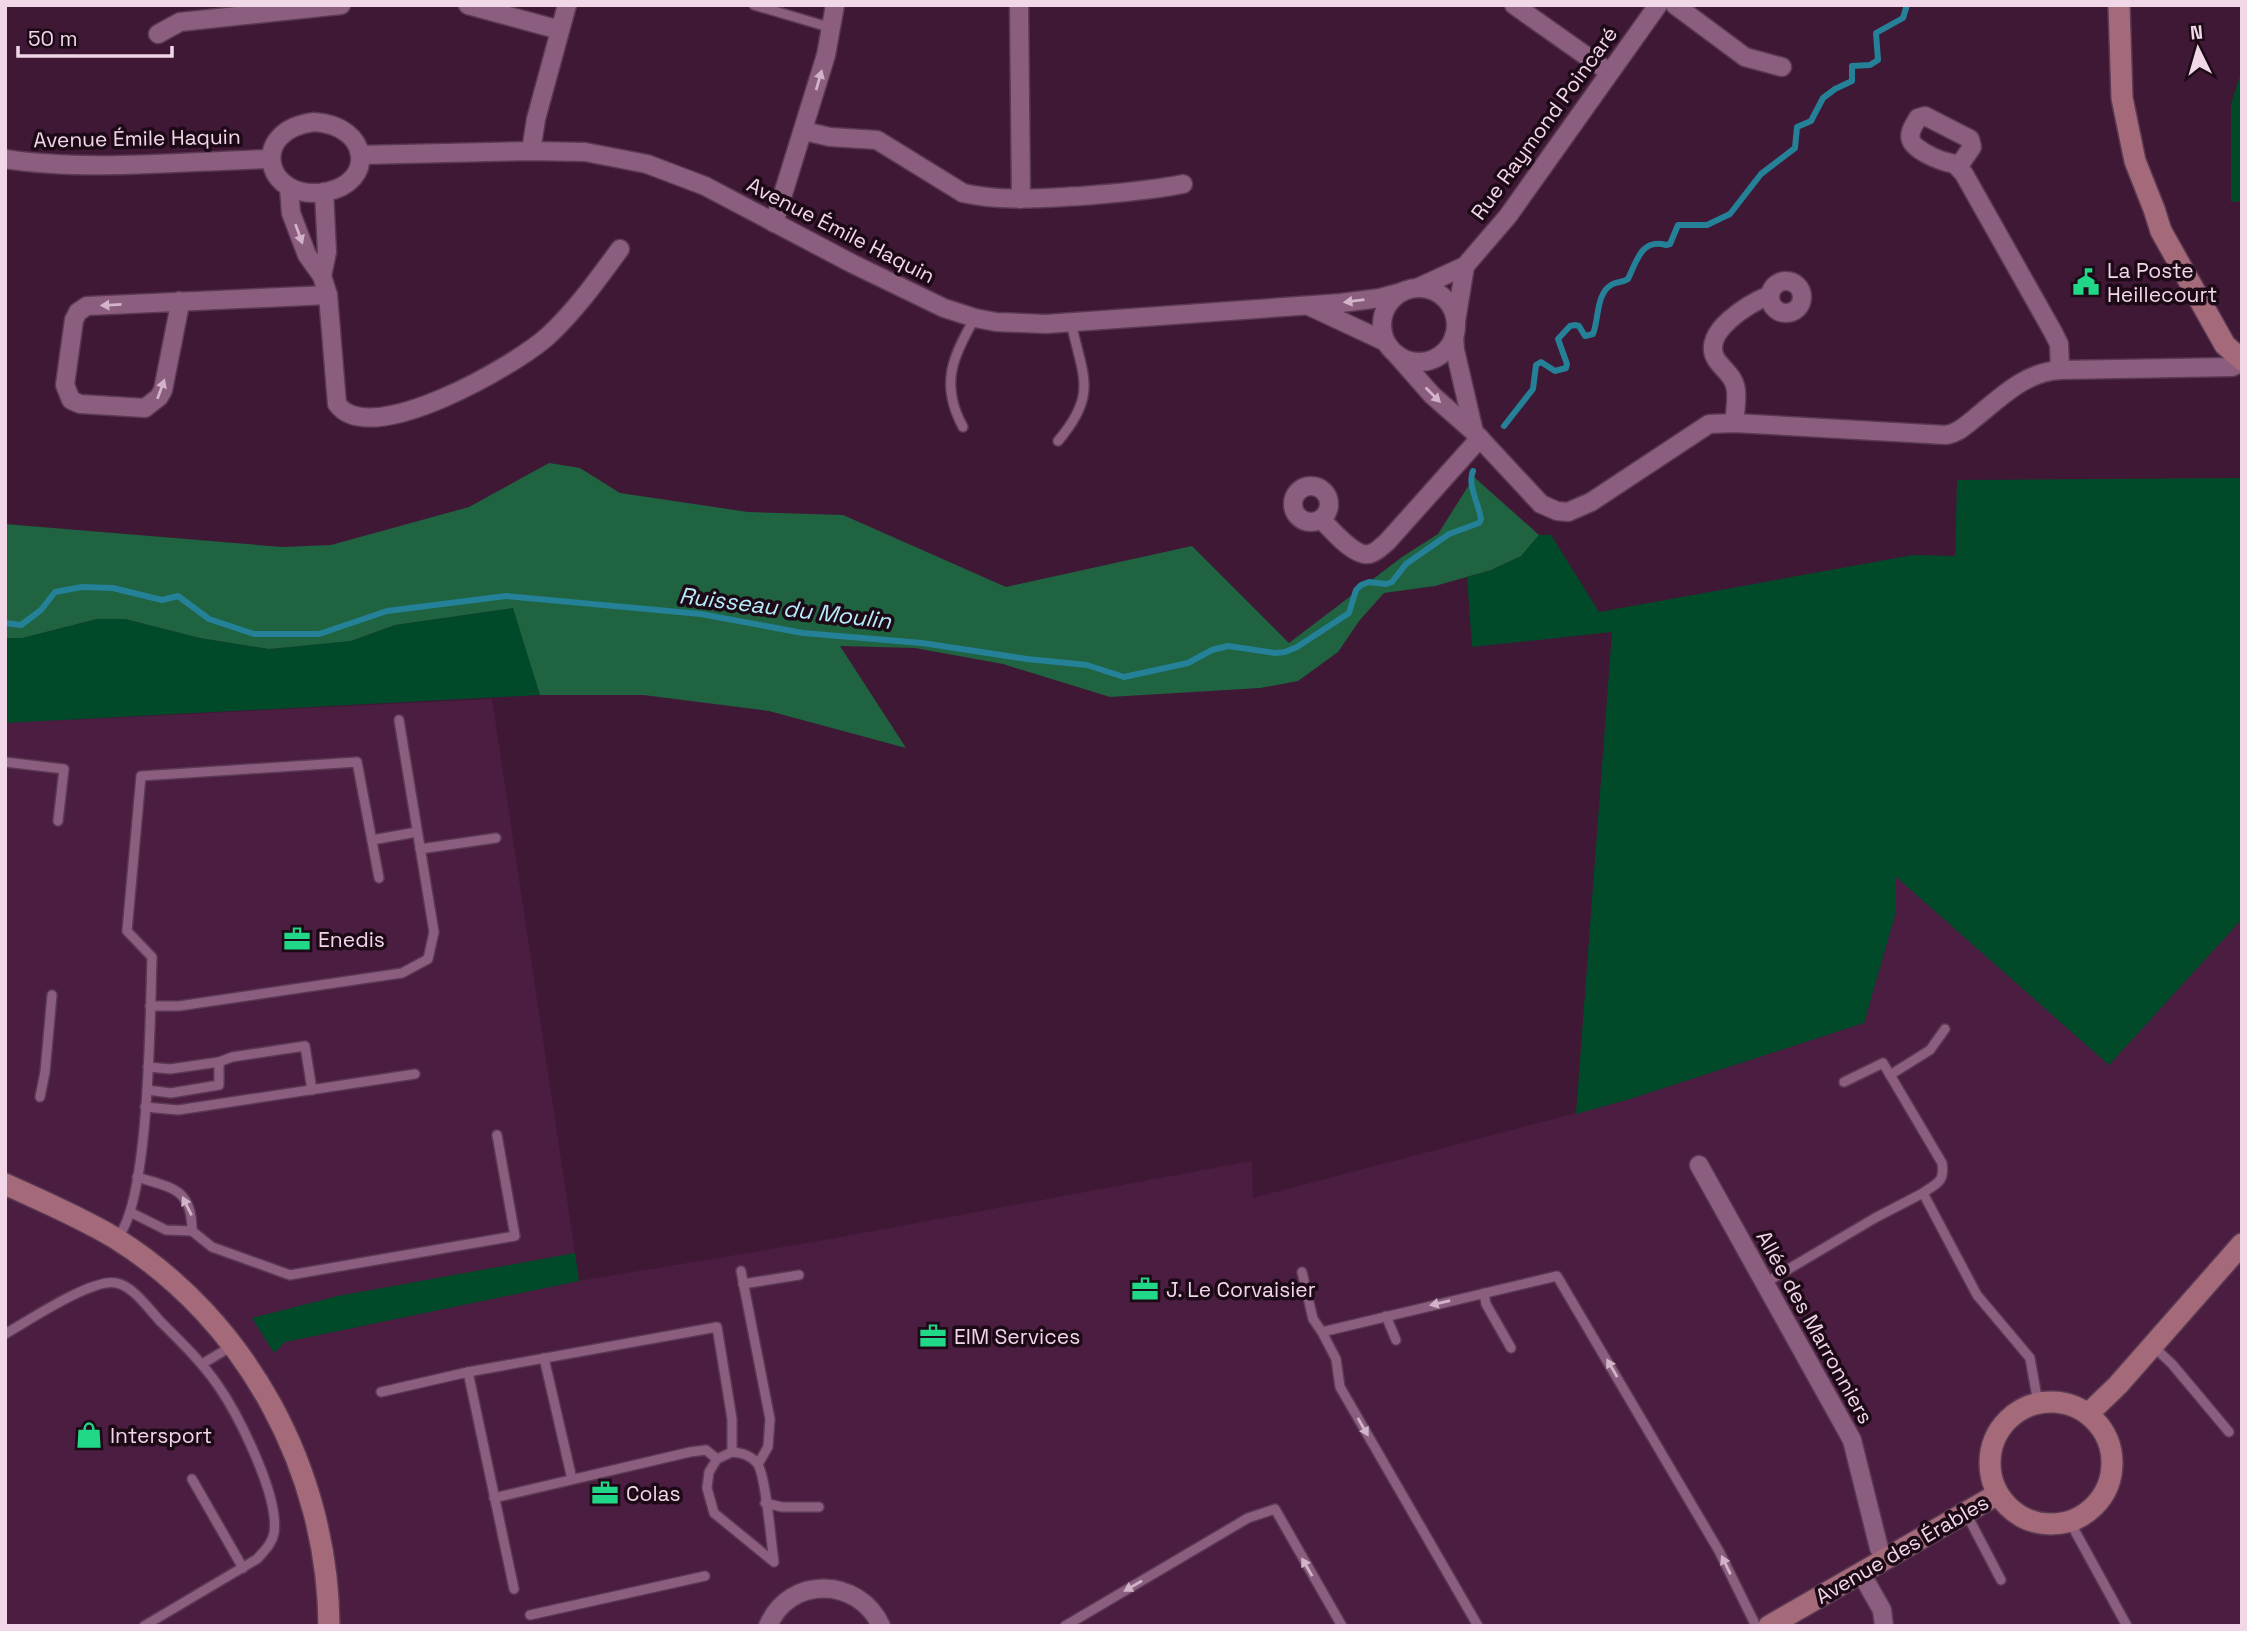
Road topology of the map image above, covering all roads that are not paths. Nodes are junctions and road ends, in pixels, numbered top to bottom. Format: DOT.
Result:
graph roads {
  1 [pos="341,5"];
  2 [pos="468,5"];
  3 [pos="567,5"];
  4 [pos="754,5"];
  5 [pos="835,5"];
  6 [pos="1018,5"];
  7 [pos="1514,5"];
  8 [pos="1658,5"];
  9 [pos="1675,5"];
  10 [pos="2119,5"];
  11 [pos="253,10"];
  12 [pos="832,28"];
  13 [pos="560,30"];
  14 [pos="158,34"];
  15 [pos="1782,67"];
  16 [pos="1609,72"];
  17 [pos="804,131"];
  18 [pos="531,151"];
  19 [pos="360,155"];
  20 [pos="5,159"];
  21 [pos="270,159"];
  22 [pos="1956,165"];
  23 [pos="1183,184"];
  24 [pos="289,187"];
  25 [pos="324,192"];
  26 [pos="1021,199"];
  27 [pos="774,223"];
  28 [pos="620,249"];
  29 [pos="1465,265"];
  30 [pos="322,276"];
  31 [pos="1409,290"];
  32 [pos="328,295"];
  33 [pos="1770,295"];
  34 [pos="179,301"];
  35 [pos="1306,305"];
  36 [pos="975,318"];
  37 [pos="1071,321"];
  38 [pos="1455,329"];
  39 [pos="1391,348"];
  40 [pos="2242,359"];
  41 [pos="2060,370"];
  42 [pos="1734,423"];
  43 [pos="963,427"];
  44 [pos="1477,435"];
  45 [pos="1058,441"];
  46 [pos="1321,519"];
  47 [pos="399,720"];
  48 [pos="5,762"];
  49 [pos="58,821"];
  50 [pos="417,832"];
  51 [pos="496,838"];
  52 [pos="372,840"];
  53 [pos="420,849"];
  54 [pos="379,878"];
  55 [pos="52,995"];
  56 [pos="150,1006"];
  57 [pos="1945,1029"];
  58 [pos="219,1062"];
  59 [pos="148,1067"];
  60 [pos="415,1074"];
  61 [pos="1890,1075"];
  62 [pos="1844,1082"];
  63 [pos="147,1090"];
  64 [pos="312,1090"];
  65 [pos="40,1097"];
  66 [pos="145,1107"];
  67 [pos="497,1135"];
  68 [pos="1699,1165"];
  69 [pos="137,1177"];
  70 [pos="5,1184"];
  71 [pos="1923,1193"];
  72 [pos="130,1212"];
  73 [pos="192,1231"];
  74 [pos="116,1239"];
  75 [pos="2242,1244"];
  76 [pos="741,1271"];
  77 [pos="1302,1272"];
  78 [pos="799,1275"];
  79 [pos="1765,1283"];
  80 [pos="743,1284"];
  81 [pos="1483,1293"];
  82 [pos="1386,1316"];
  83 [pos="1322,1332"];
  84 [pos="5,1334"];
  85 [pos="1396,1340"];
  86 [pos="233,1346"];
  87 [pos="2152,1346"];
  88 [pos="1511,1348"];
  89 [pos="544,1358"];
  90 [pos="202,1364"];
  91 [pos="468,1372"];
  92 [pos="381,1392"];
  93 [pos="2038,1403"];
  94 [pos="2088,1414"];
  95 [pos="2230,1432"];
  96 [pos="732,1452"];
  97 [pos="717,1459"];
  98 [pos="758,1464"];
  99 [pos="192,1479"];
  100 [pos="572,1479"];
  101 [pos="1998,1494"];
  102 [pos="494,1498"];
  103 [pos="765,1503"];
  104 [pos="819,1507"];
  105 [pos="1966,1513"];
  106 [pos="2070,1521"];
  107 [pos="1885,1559"];
  108 [pos="243,1568"];
  109 [pos="1861,1573"];
  110 [pos="705,1576"];
  111 [pos="2001,1580"];
  112 [pos="514,1589"];
  113 [pos="530,1615"];
  114 [pos="144,1626"];
  115 [pos="329,1626"];
  116 [pos="768,1626"];
  117 [pos="881,1626"];
  118 [pos="1065,1626"];
  119 [pos="1342,1626"];
  120 [pos="1478,1626"];
  121 [pos="1756,1626"];
  122 [pos="1769,1626"];
  123 [pos="1884,1626"];
  124 [pos="2127,1626"];
  1 -- 11 [label="street"];
  2 -- 13 [label="street"];
  3 -- 13 [label="street"];
  4 -- 12 [label="lane"];
  5 -- 12 [label="street"];
  6 -- 26 [label="street"];
  7 -- 16 [label="street"];
  8 -- 16 [label="street, Rue Raymond Poincaré"];
  9 -- 15 [label="street"];
  10 -- 40 [label="street"];
  11 -- 14 [label="street"];
  17 -- 12 [label="street, one-way"];
  13 -- 18 [label="street"];
  16 -- 29 [label="street, Rue Raymond Poincaré"];
  17 -- 26 [label="street"];
  17 -- 27 [label="street"];
  18 -- 19 [label="street, Avenue Émile Haquin"];
  18 -- 27 [label="street, Avenue Émile Haquin"];
  19 -- 21 [label="street"];
  19 -- 25 [label="street"];
  20 -- 21 [label="street, Avenue Émile Haquin"];
  21 -- 24 [label="street"];
  22 -- 41 [label="street"];
  23 -- 26 [label="street"];
  24 -- 25 [label="street"];
  24 -- 30 [label="street, one-way"];
  25 -- 30 [label="street"];
  27 -- 36 [label="street, Avenue Émile Haquin"];
  28 -- 32 [label="street"];
  29 -- 31 [label="street, Rue Raymond Poincaré"];
  29 -- 38 [label="street"];
  30 -- 32 [label="street"];
  31 -- 35 [label="street, Avenue Émile Haquin, one-way"];
  31 -- 38 [label="street"];
  31 -- 39 [label="street"];
  32 -- 34 [label="street"];
  33 -- 42 [label="street"];
  34 -- 34 [label="street, one-way"];
  35 -- 37 [label="street, Avenue Émile Haquin"];
  35 -- 39 [label="street, Avenue Émile Haquin"];
  36 -- 37 [label="street, Avenue Émile Haquin"];
  36 -- 43 [label="lane"];
  37 -- 45 [label="lane"];
  38 -- 39 [label="street"];
  38 -- 44 [label="street"];
  39 -- 44 [label="street, one-way"];
  40 -- 41 [label="street"];
  41 -- 42 [label="street"];
  42 -- 44 [label="street"];
  44 -- 46 [label="street"];
  47 -- 50 [label="lane"];
  48 -- 49 [label="lane"];
  50 -- 52 [label="lane"];
  50 -- 53 [label="lane"];
  51 -- 53 [label="lane"];
  52 -- 54 [label="lane"];
  52 -- 56 [label="lane"];
  53 -- 56 [label="lane"];
  55 -- 65 [label="lane"];
  56 -- 59 [label="lane"];
  57 -- 61 [label="lane"];
  58 -- 59 [label="lane"];
  58 -- 63 [label="lane"];
  58 -- 64 [label="lane"];
  59 -- 63 [label="lane"];
  60 -- 64 [label="lane"];
  61 -- 62 [label="lane"];
  61 -- 71 [label="lane"];
  63 -- 66 [label="lane"];
  64 -- 66 [label="lane"];
  66 -- 69 [label="lane"];
  67 -- 73 [label="lane"];
  68 -- 79 [label="street, Allée des Marronniers"];
  69 -- 72 [label="lane"];
  73 -- 69 [label="lane, one-way"];
  70 -- 74 [label="street"];
  71 -- 79 [label="lane"];
  71 -- 93 [label="lane"];
  72 -- 73 [label="lane"];
  72 -- 74 [label="lane"];
  74 -- 86 [label="street"];
  75 -- 87 [label="street"];
  76 -- 80 [label="lane"];
  77 -- 83 [label="lane"];
  78 -- 80 [label="lane"];
  79 -- 107 [label="street, Allée des Marronniers"];
  80 -- 98 [label="lane"];
  81 -- 82 [label="lane, one-way"];
  81 -- 88 [label="lane"];
  121 -- 81 [label="lane, one-way"];
  82 -- 83 [label="lane"];
  82 -- 85 [label="lane"];
  83 -- 120 [label="lane, one-way"];
  84 -- 90 [label="lane"];
  86 -- 90 [label="lane"];
  86 -- 115 [label="street"];
  87 -- 94 [label="street"];
  87 -- 95 [label="lane"];
  89 -- 91 [label="lane"];
  89 -- 96 [label="lane"];
  89 -- 100 [label="lane"];
  90 -- 108 [label="lane"];
  91 -- 92 [label="lane"];
  91 -- 102 [label="lane"];
  93 -- 94 [label="street"];
  93 -- 101 [label="street"];
  94 -- 106 [label="street"];
  96 -- 97 [label="lane"];
  96 -- 98 [label="lane"];
  97 -- 100 [label="lane"];
  97 -- 103 [label="lane"];
  98 -- 103 [label="lane"];
  99 -- 108 [label="lane"];
  100 -- 102 [label="lane"];
  101 -- 105 [label="street, Avenue des Érables"];
  101 -- 106 [label="street"];
  102 -- 112 [label="lane"];
  103 -- 104 [label="lane"];
  105 -- 107 [label="street, Avenue des Érables"];
  105 -- 111 [label="lane"];
  106 -- 124 [label="lane"];
  107 -- 109 [label="street, Avenue des Érables"];
  108 -- 114 [label="lane"];
  109 -- 122 [label="street, Avenue des Érables"];
  109 -- 123 [label="street"];
  110 -- 113 [label="lane"];
  116 -- 117 [label="street"];
  119 -- 118 [label="lane, one-way"];
}
